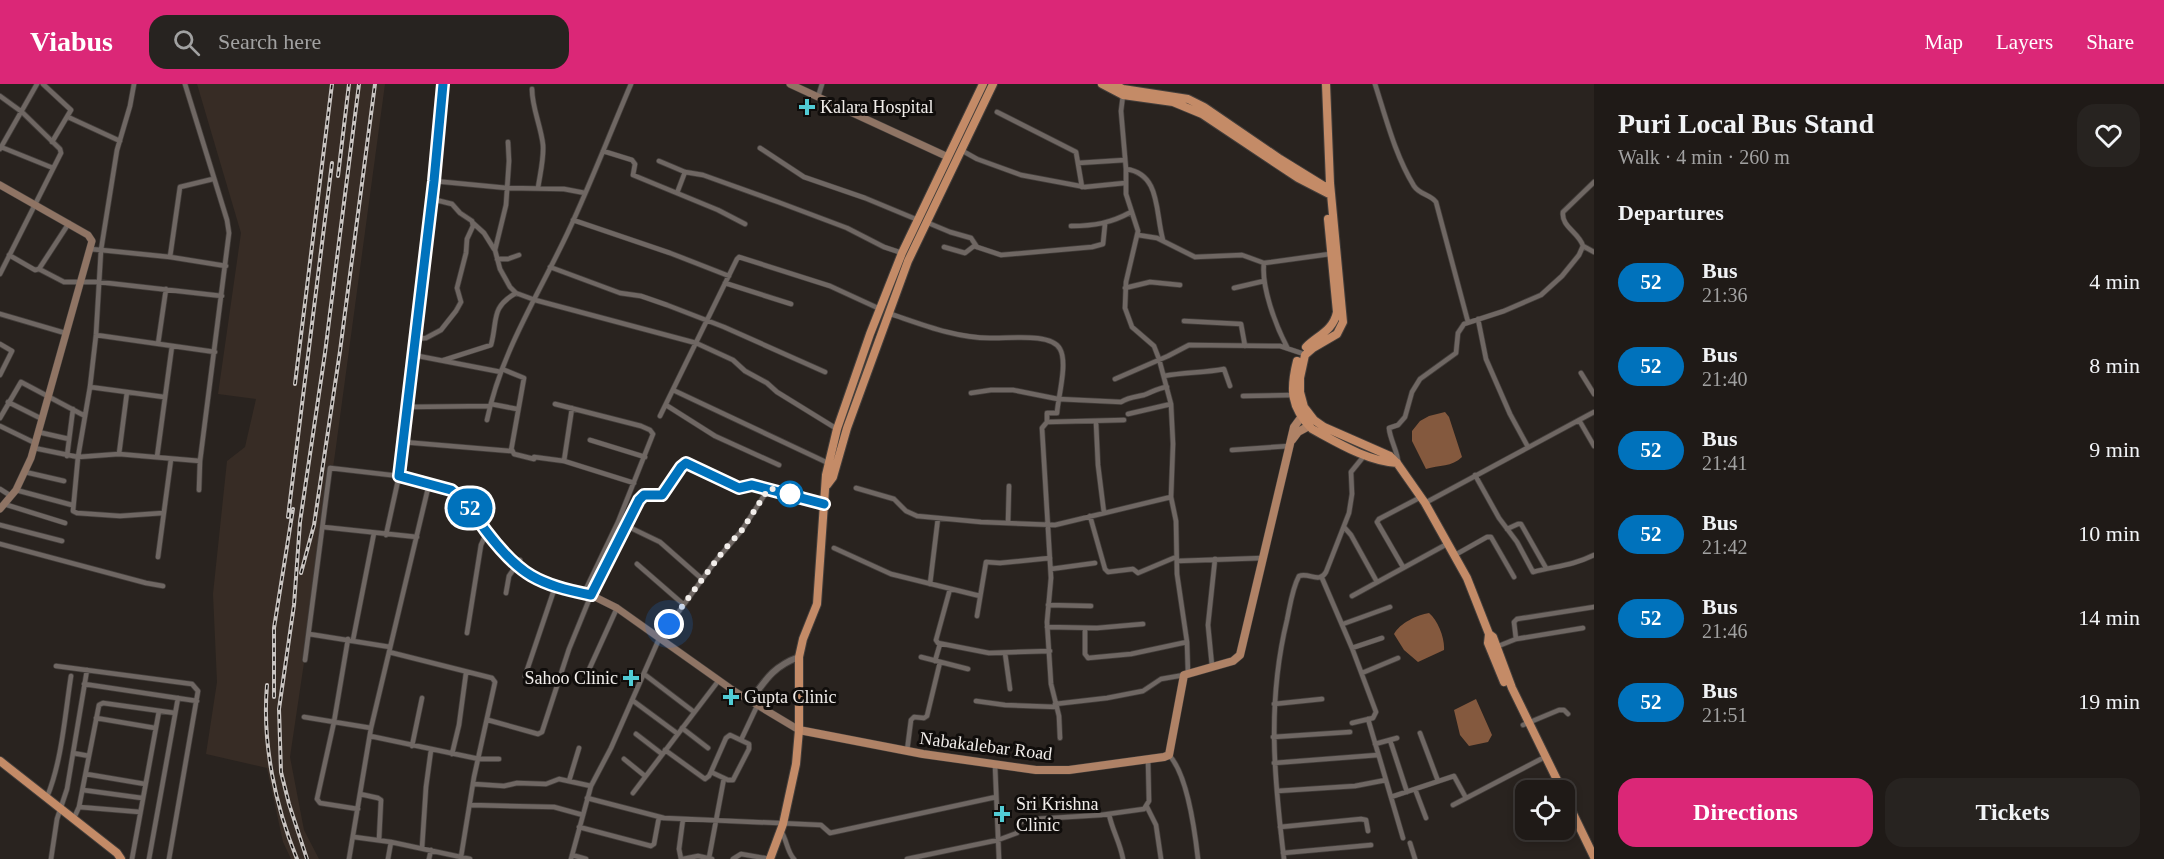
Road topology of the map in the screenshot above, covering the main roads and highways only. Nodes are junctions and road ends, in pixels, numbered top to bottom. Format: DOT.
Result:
graph roads {
  1 [pos="443,84"];
  2 [pos="790,84"];
  3 [pos="983,84"];
  4 [pos="993,84"];
  5 [pos="1102,84"];
  6 [pos="1113,84"];
  7 [pos="1326,84"];
  8 [pos="1158,97"];
  9 [pos="958,148"];
  10 [pos="948,157"];
  11 [pos="0,185"];
  12 [pos="1329,190"];
  13 [pos="922,221"];
  14 [pos="884,311"];
  15 [pos="1339,321"];
  16 [pos="1303,414"];
  17 [pos="1309,426"];
  18 [pos="1323,430"];
  19 [pos="1347,443"];
  20 [pos="1290,444"];
  21 [pos="1397,463"];
  22 [pos="827,485"];
  23 [pos="2,507"];
  24 [pos="1489,634"];
  25 [pos="1526,724"];
  26 [pos="799,730"];
  27 [pos="0,761"];
  28 [pos="1551,780"];
  29 [pos="1557,780"];
  30 [pos="1575,820"];
  31 [pos="1575,828"];
  32 [pos="1592,858"];
  33 [pos="122,859"];
  34 [pos="770,859"];
  1 -- 26 [label="main road"];
  2 -- 10 [label="main road"];
  3 -- 9 [label="highway"];
  4 -- 9 [label="highway"];
  5 -- 8 [label="highway"];
  6 -- 8 [label="highway"];
  7 -- 12 [label="highway"];
  8 -- 12 [label="highway"];
  9 -- 10 [label="highway"];
  9 -- 13 [label="highway"];
  10 -- 13 [label="highway"];
  11 -- 23 [label="main road"];
  12 -- 15 [label="highway"];
  12 -- 15 [label="highway"];
  13 -- 14 [label="highway"];
  13 -- 14 [label="highway"];
  14 -- 22 [label="highway"];
  14 -- 22 [label="highway"];
  15 -- 16 [label="highway"];
  15 -- 16 [label="highway"];
  16 -- 17 [label="highway"];
  16 -- 18 [label="highway"];
  16 -- 20 [label="main road"];
  17 -- 18 [label="highway"];
  17 -- 20 [label="main road"];
  18 -- 19 [label="highway"];
  19 -- 21 [label="highway"];
  19 -- 21 [label="highway"];
  20 -- 26 [label="main road, Nabakalebar Road"];
  21 -- 24 [label="highway"];
  22 -- 26 [label="highway"];
  24 -- 25 [label="highway"];
  24 -- 25 [label="highway"];
  25 -- 28 [label="highway"];
  25 -- 29 [label="highway"];
  26 -- 34 [label="highway"];
  27 -- 33 [label="highway"];
  30 -- 32 [label="highway"];
  31 -- 32 [label="highway"];
}
